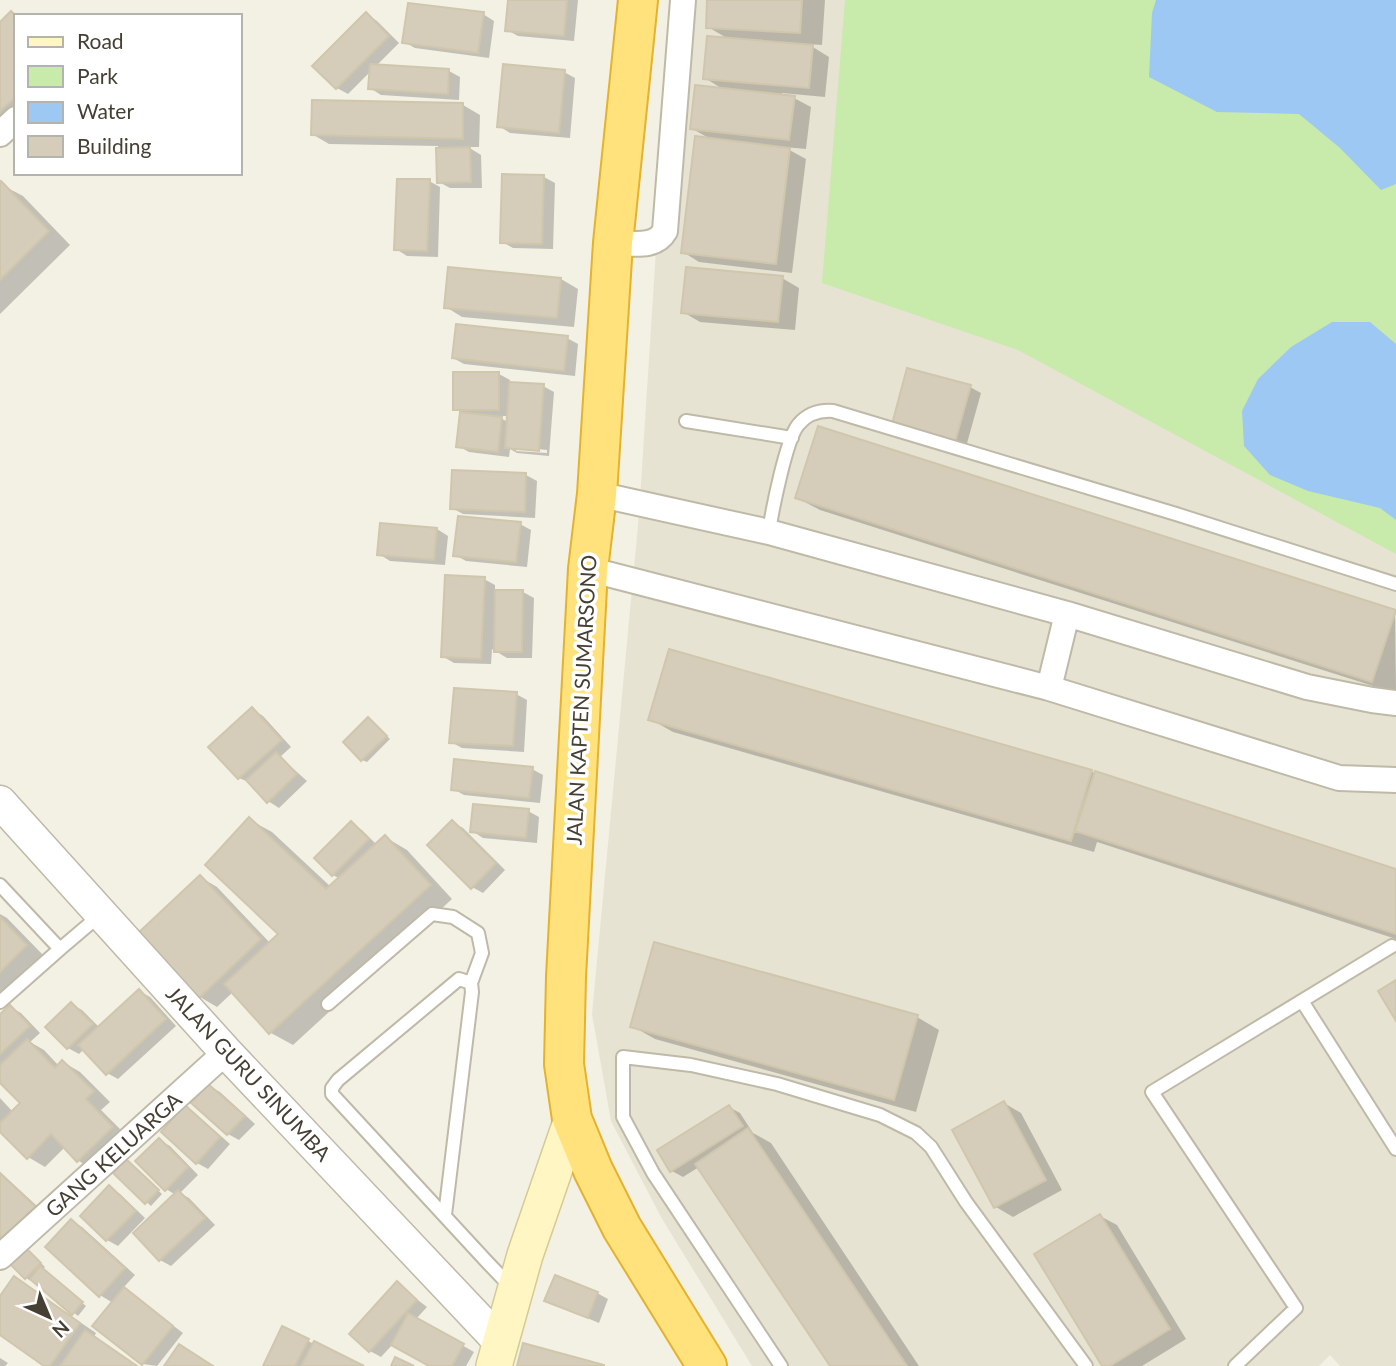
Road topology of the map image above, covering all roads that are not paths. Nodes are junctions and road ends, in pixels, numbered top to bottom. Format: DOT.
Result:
graph roads {
  1 [pos="638,0"];
  2 [pos="683,0"];
  3 [pos="14,121"];
  4 [pos="0,134"];
  5 [pos="613,243"];
  6 [pos="686,421"];
  7 [pos="792,438"];
  8 [pos="597,494"];
  9 [pos="769,532"];
  10 [pos="589,569"];
  11 [pos="1396,584"];
  12 [pos="1067,614"];
  13 [pos="1049,688"];
  14 [pos="1396,703"];
  15 [pos="1396,780"];
  16 [pos="0,802"];
  17 [pos="0,885"];
  18 [pos="101,914"];
  19 [pos="1392,946"];
  20 [pos="60,949"];
  21 [pos="471,983"];
  22 [pos="1302,1001"];
  23 [pos="0,1002"];
  24 [pos="328,1004"];
  25 [pos="226,1052"];
  26 [pos="572,1119"];
  27 [pos="1396,1149"];
  28 [pos="444,1215"];
  29 [pos="0,1257"];
  30 [pos="514,1291"];
  31 [pos="497,1354"];
  32 [pos="707,1366"];
  33 [pos="781,1366"];
  34 [pos="1086,1366"];
  35 [pos="1236,1366"];
  1 -- 5 [label="highway, JALAN KAPTEN SUMARSONO"];
  2 -- 5 [label="street"];
  3 -- 4 [label="street"];
  5 -- 8 [label="highway, JALAN KAPTEN SUMARSONO"];
  6 -- 7 [label="lane"];
  7 -- 9 [label="lane"];
  7 -- 11 [label="lane"];
  8 -- 9 [label="street"];
  8 -- 10 [label="highway, JALAN KAPTEN SUMARSONO"];
  9 -- 12 [label="street"];
  10 -- 13 [label="street"];
  10 -- 26 [label="highway, JALAN KAPTEN SUMARSONO"];
  12 -- 13 [label="street"];
  12 -- 14 [label="street"];
  13 -- 15 [label="street"];
  16 -- 18 [label="street, JALAN GURU SINUMBA"];
  17 -- 20 [label="lane"];
  18 -- 20 [label="lane"];
  18 -- 25 [label="street, JALAN GURU SINUMBA"];
  19 -- 22 [label="lane"];
  20 -- 23 [label="lane"];
  21 -- 24 [label="lane"];
  21 -- 28 [label="lane"];
  21 -- 28 [label="lane"];
  22 -- 27 [label="lane"];
  22 -- 35 [label="lane"];
  25 -- 29 [label="street, GANG KELUARGA"];
  25 -- 31 [label="street, JALAN GURU SINUMBA"];
  26 -- 30 [label="main road"];
  26 -- 32 [label="highway, JALAN KAPTEN SUMARSONO"];
  28 -- 30 [label="lane"];
  30 -- 31 [label="main road"];
  33 -- 34 [label="lane"];
}
